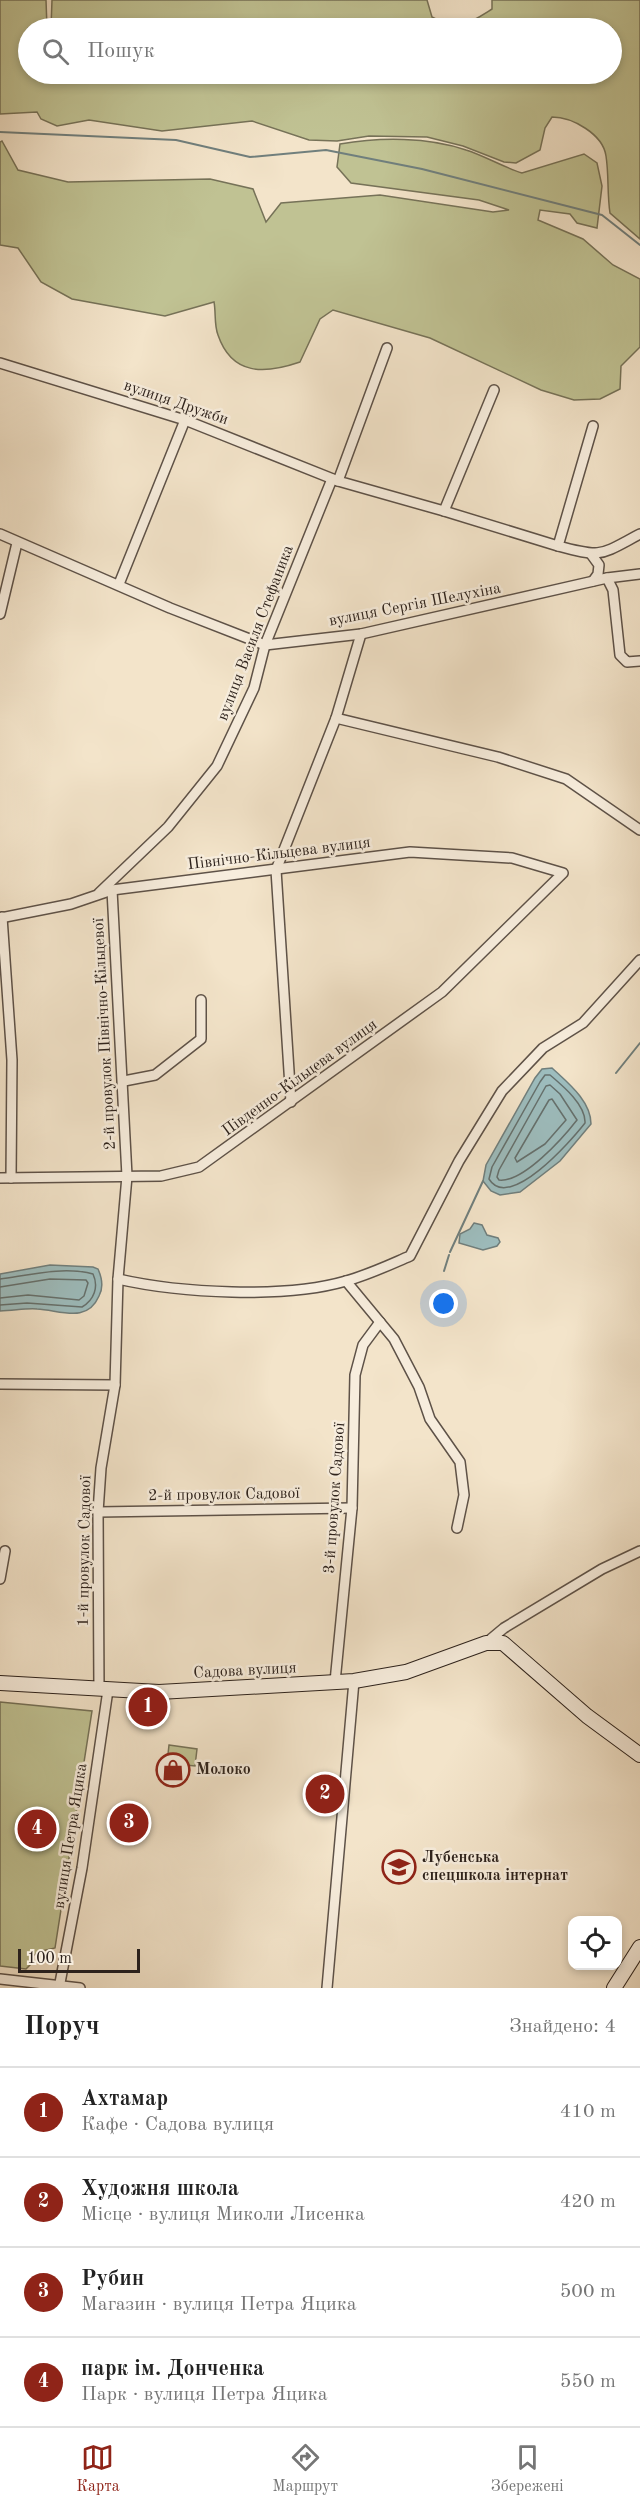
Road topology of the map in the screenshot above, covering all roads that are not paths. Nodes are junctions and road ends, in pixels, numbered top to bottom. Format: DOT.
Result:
graph roads {
  1 [pos="387,348"];
  2 [pos="0,363"];
  3 [pos="494,390"];
  4 [pos="185,420"];
  5 [pos="593,426"];
  6 [pos="335,480"];
  7 [pos="444,511"];
  8 [pos="0,534"];
  9 [pos="640,534"];
  10 [pos="17,543"];
  11 [pos="558,546"];
  12 [pos="591,554"];
  13 [pos="640,574"];
  14 [pos="607,578"];
  15 [pos="593,581"];
  16 [pos="119,584"];
  17 [pos="0,614"];
  18 [pos="361,634"];
  19 [pos="266,645"];
  20 [pos="640,661"];
  21 [pos="336,718"];
  22 [pos="640,830"];
  23 [pos="276,870"];
  24 [pos="563,873"];
  25 [pos="112,890"];
  26 [pos="96,896"];
  27 [pos="1,917"];
  28 [pos="640,960"];
  29 [pos="201,1000"];
  30 [pos="124,1081"];
  31 [pos="291,1102"];
  32 [pos="127,1176"];
  33 [pos="0,1178"];
  34 [pos="11,1178"];
  35 [pos="118,1279"];
  36 [pos="346,1281"];
  37 [pos="380,1322"];
  38 [pos="0,1384"];
  39 [pos="115,1385"];
  40 [pos="352,1508"];
  41 [pos="98,1512"];
  42 [pos="457,1528"];
  43 [pos="4,1551"];
  44 [pos="640,1551"];
  45 [pos="0,1579"];
  46 [pos="490,1642"];
  47 [pos="354,1681"];
  48 [pos="335,1682"];
  49 [pos="0,1683"];
  50 [pos="103,1690"];
  51 [pos="640,1755"];
  52 [pos="640,1947"];
  53 [pos="0,1979"];
  54 [pos="59,1987"];
  55 [pos="80,1988"];
  56 [pos="327,1988"];
  57 [pos="614,1988"];
  1 -- 6 [label="street"];
  2 -- 4 [label="street, вулиця Дружби"];
  3 -- 7 [label="street"];
  4 -- 6 [label="street, вулиця Дружби"];
  4 -- 16 [label="street"];
  5 -- 11 [label="street"];
  6 -- 7 [label="street, вулиця Дружби"];
  6 -- 19 [label="street, вулиця Василя Стефаника"];
  7 -- 11 [label="street, вулиця Дружби"];
  8 -- 10 [label="street, вулиця Сергія Шелухіна"];
  9 -- 12 [label="street"];
  10 -- 16 [label="street, вулиця Сергія Шелухіна"];
  10 -- 17 [label="street"];
  11 -- 12 [label="street, вулиця Дружби"];
  12 -- 15 [label="street"];
  13 -- 14 [label="street, вулиця Сергія Шелухіна"];
  14 -- 15 [label="street, вулиця Сергія Шелухіна"];
  14 -- 20 [label="street"];
  15 -- 18 [label="street, вулиця Сергія Шелухіна"];
  16 -- 19 [label="street, вулиця Сергія Шелухіна"];
  18 -- 19 [label="street, вулиця Сергія Шелухіна"];
  18 -- 21 [label="street"];
  19 -- 26 [label="street, вулиця Василя Стефаника"];
  21 -- 22 [label="street"];
  21 -- 23 [label="street"];
  23 -- 24 [label="street, Північно-Кільцева вулиця"];
  23 -- 25 [label="street, Північно-Кільцева вулиця"];
  23 -- 31 [label="street"];
  24 -- 31 [label="street, Південно-Кільцева вулиця"];
  25 -- 26 [label="street, Північно-Кільцева вулиця"];
  25 -- 30 [label="street, 2-й провулок Північно-Кільцевої"];
  26 -- 27 [label="street, Північно-Кільцева вулиця"];
  27 -- 34 [label="street"];
  28 -- 36 [label="street"];
  29 -- 30 [label="street"];
  30 -- 32 [label="street, 2-й провулок Північно-Кільцевої"];
  31 -- 32 [label="street, Південно-Кільцева вулиця"];
  32 -- 34 [label="street, Південно-Кільцева вулиця"];
  32 -- 35 [label="street, 2-й провулок Північно-Кільцевої"];
  33 -- 34 [label="street, Південно-Кільцева вулиця"];
  35 -- 36 [label="street"];
  35 -- 39 [label="street, 1-й провулок Садової"];
  36 -- 37 [label="street"];
  37 -- 40 [label="street, 3-й провулок Садової"];
  37 -- 42 [label="street"];
  38 -- 39 [label="street"];
  39 -- 41 [label="street, 1-й провулок Садової"];
  40 -- 41 [label="street, 2-й провулок Садової"];
  40 -- 48 [label="street, 3-й провулок Садової"];
  41 -- 50 [label="street, 1-й провулок Садової"];
  43 -- 45 [label="street"];
  44 -- 46 [label="street, Садова вулиця"];
  46 -- 47 [label="main road, Садова вулиця"];
  46 -- 51 [label="main road"];
  47 -- 48 [label="main road, Садова вулиця"];
  47 -- 56 [label="street"];
  48 -- 50 [label="main road, Садова вулиця"];
  49 -- 50 [label="main road, Садова вулиця"];
  50 -- 54 [label="street, вулиця Петра Яцика"];
  52 -- 57 [label="main road"];
  53 -- 54 [label="street"];
  54 -- 55 [label="street"];
}
